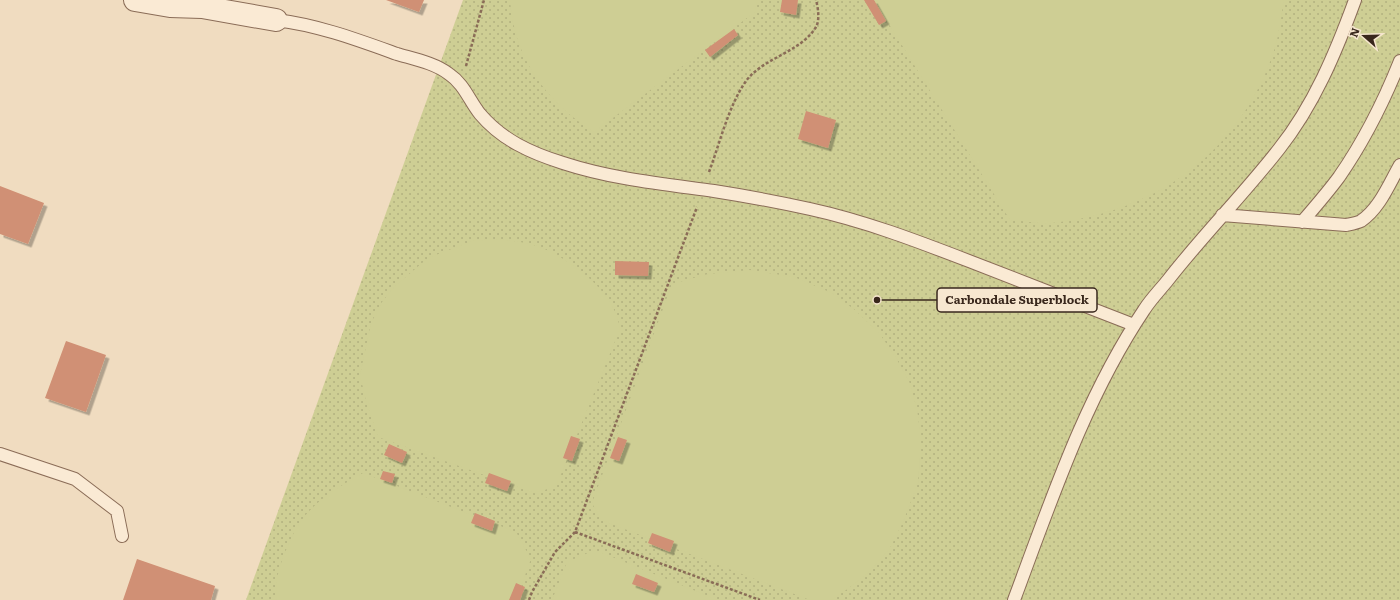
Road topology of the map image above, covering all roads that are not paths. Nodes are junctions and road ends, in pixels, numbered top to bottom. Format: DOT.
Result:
graph roads {
  1 [pos="135,0"];
  2 [pos="1355,0"];
  3 [pos="167,3"];
  4 [pos="276,20"];
  5 [pos="1400,61"];
  6 [pos="1400,165"];
  7 [pos="1222,215"];
  8 [pos="1302,222"];
  9 [pos="1134,325"];
  10 [pos="0,454"];
  11 [pos="122,536"];
  12 [pos="1014,600"];
  1 -- 3 [label="street"];
  2 -- 7 [label="lane"];
  3 -- 4 [label="street"];
  4 -- 9 [label="lane"];
  5 -- 8 [label="lane"];
  6 -- 8 [label="lane"];
  7 -- 8 [label="lane"];
  7 -- 9 [label="lane"];
  9 -- 12 [label="lane"];
  10 -- 11 [label="lane"];
}
